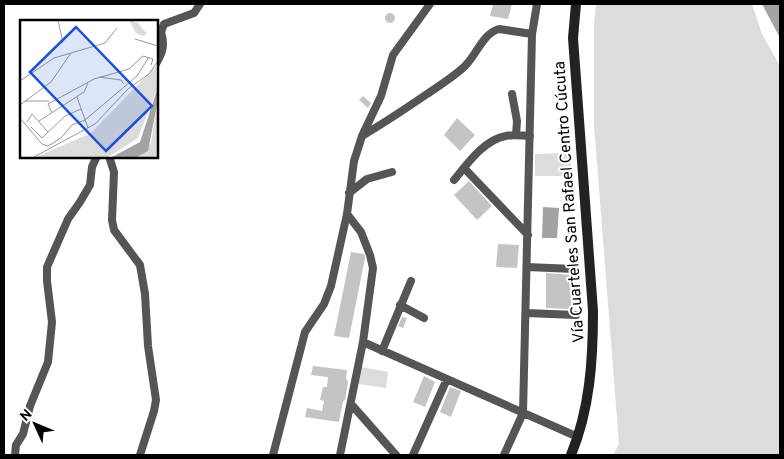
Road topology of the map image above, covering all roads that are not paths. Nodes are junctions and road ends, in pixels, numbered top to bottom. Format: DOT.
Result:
graph roads {
  1 [pos="200,4"];
  2 [pos="430,4"];
  3 [pos="537,4"];
  4 [pos="576,4"];
  5 [pos="532,34"];
  6 [pos="158,61"];
  7 [pos="512,94"];
  8 [pos="516,135"];
  9 [pos="362,136"];
  10 [pos="530,136"];
  11 [pos="96,158"];
  12 [pos="110,158"];
  13 [pos="464,168"];
  14 [pos="392,172"];
  15 [pos="454,180"];
  16 [pos="349,193"];
  17 [pos="347,214"];
  18 [pos="528,235"];
  19 [pos="527,267"];
  20 [pos="574,269"];
  21 [pos="411,281"];
  22 [pos="400,305"];
  23 [pos="526,313"];
  24 [pos="576,315"];
  25 [pos="424,318"];
  26 [pos="363,342"];
  27 [pos="382,351"];
  28 [pos="447,379"];
  29 [pos="351,404"];
  30 [pos="523,413"];
  31 [pos="578,437"];
  32 [pos="15,455"];
  33 [pos="140,455"];
  34 [pos="273,455"];
  35 [pos="340,455"];
  36 [pos="396,455"];
  37 [pos="413,455"];
  38 [pos="504,455"];
  39 [pos="571,455"];
  1 -- 6 [label="street"];
  2 -- 9 [label="street"];
  3 -- 5 [label="street"];
  4 -- 31 [label="main road, Vía Cuarteles San Rafael Centro Cúcuta"];
  5 -- 9 [label="street"];
  5 -- 10 [label="street"];
  7 -- 8 [label="street"];
  8 -- 10 [label="street"];
  8 -- 13 [label="street"];
  9 -- 16 [label="street"];
  10 -- 18 [label="street"];
  11 -- 32 [label="street"];
  12 -- 33 [label="street"];
  13 -- 15 [label="street"];
  13 -- 18 [label="street"];
  14 -- 16 [label="street"];
  16 -- 17 [label="street"];
  17 -- 26 [label="street"];
  17 -- 34 [label="street"];
  18 -- 19 [label="street"];
  19 -- 20 [label="street"];
  19 -- 23 [label="street"];
  21 -- 22 [label="street"];
  22 -- 25 [label="street"];
  22 -- 27 [label="street"];
  23 -- 24 [label="street"];
  23 -- 30 [label="street"];
  26 -- 27 [label="street"];
  26 -- 29 [label="street"];
  27 -- 28 [label="street"];
  28 -- 30 [label="street"];
  28 -- 37 [label="street"];
  29 -- 35 [label="street"];
  29 -- 36 [label="street"];
  30 -- 31 [label="street"];
  30 -- 38 [label="street"];
  31 -- 39 [label="main road, Vía Cuarteles San Rafael Centro Cúcuta"];
}
